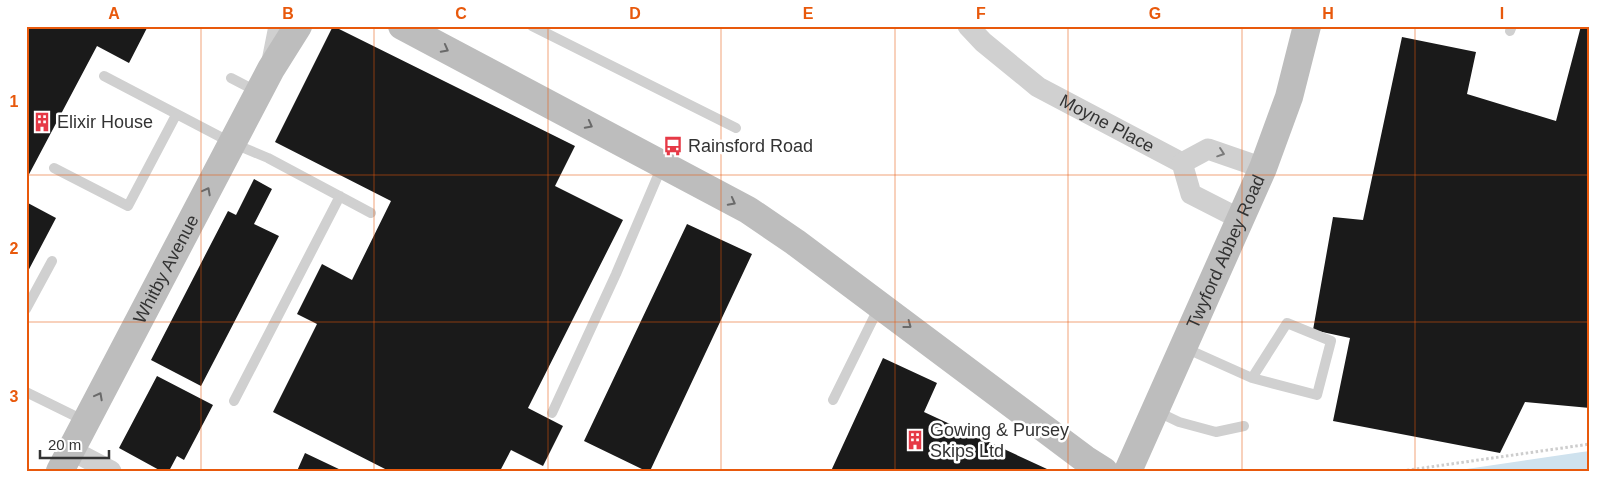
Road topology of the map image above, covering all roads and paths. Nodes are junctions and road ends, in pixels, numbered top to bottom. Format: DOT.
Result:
graph roads {
  1 [pos="279,26"];
  2 [pos="298,26"];
  3 [pos="402,26"];
  4 [pos="532,26"];
  5 [pos="968,26"];
  6 [pos="1307,26"];
  7 [pos="104,76"];
  8 [pos="231,78"];
  9 [pos="265,80"];
  10 [pos="176,114"];
  11 [pos="736,128"];
  12 [pos="232,143"];
  13 [pos="1182,163"];
  14 [pos="662,165"];
  15 [pos="54,168"];
  16 [pos="1263,168"];
  17 [pos="340,196"];
  18 [pos="371,213"];
  19 [pos="1240,219"];
  20 [pos="52,261"];
  21 [pos="880,304"];
  22 [pos="26,309"];
  23 [pos="1183,347"];
  24 [pos="1252,378"];
  25 [pos="26,392"];
  26 [pos="834,400"];
  27 [pos="234,401"];
  28 [pos="1154,410"];
  29 [pos="552,412"];
  30 [pos="86,421"];
  31 [pos="1244,426"];
  32 [pos="1590,444"];
  33 [pos="65,460"];
  34 [pos="111,471"];
  35 [pos="1104,471"];
  36 [pos="1128,471"];
  37 [pos="1402,471"];
  1 -- 9 [label="street, Whitby Avenue"];
  2 -- 9 [label="street, Whitby Avenue"];
  3 -- 14 [label="street, one-way"];
  4 -- 11 [label="lane"];
  5 -- 13 [label="street, Moyne Place"];
  6 -- 16 [label="street, Twyford Abbey Road"];
  7 -- 10 [label="lane"];
  8 -- 9 [label="lane"];
  9 -- 12 [label="street, Whitby Avenue"];
  10 -- 12 [label="lane"];
  10 -- 15 [label="lane"];
  12 -- 17 [label="lane"];
  30 -- 12 [label="street, Whitby Avenue, one-way"];
  13 -- 16 [label="street, one-way"];
  13 -- 19 [label="street"];
  14 -- 21 [label="street, one-way"];
  14 -- 29 [label="lane"];
  16 -- 19 [label="street, Twyford Abbey Road"];
  17 -- 18 [label="lane"];
  17 -- 27 [label="lane"];
  19 -- 23 [label="street, Twyford Abbey Road"];
  20 -- 22 [label="lane"];
  21 -- 26 [label="lane"];
  21 -- 35 [label="street, one-way"];
  23 -- 24 [label="lane"];
  23 -- 28 [label="street, Twyford Abbey Road"];
  24 -- 24 [label="lane"];
  25 -- 30 [label="lane"];
  28 -- 31 [label="lane"];
  28 -- 36 [label="street, Twyford Abbey Road"];
  30 -- 33 [label="street, Whitby Avenue"];
  32 -- 37 [label="path"];
  33 -- 34 [label="street"];
}
